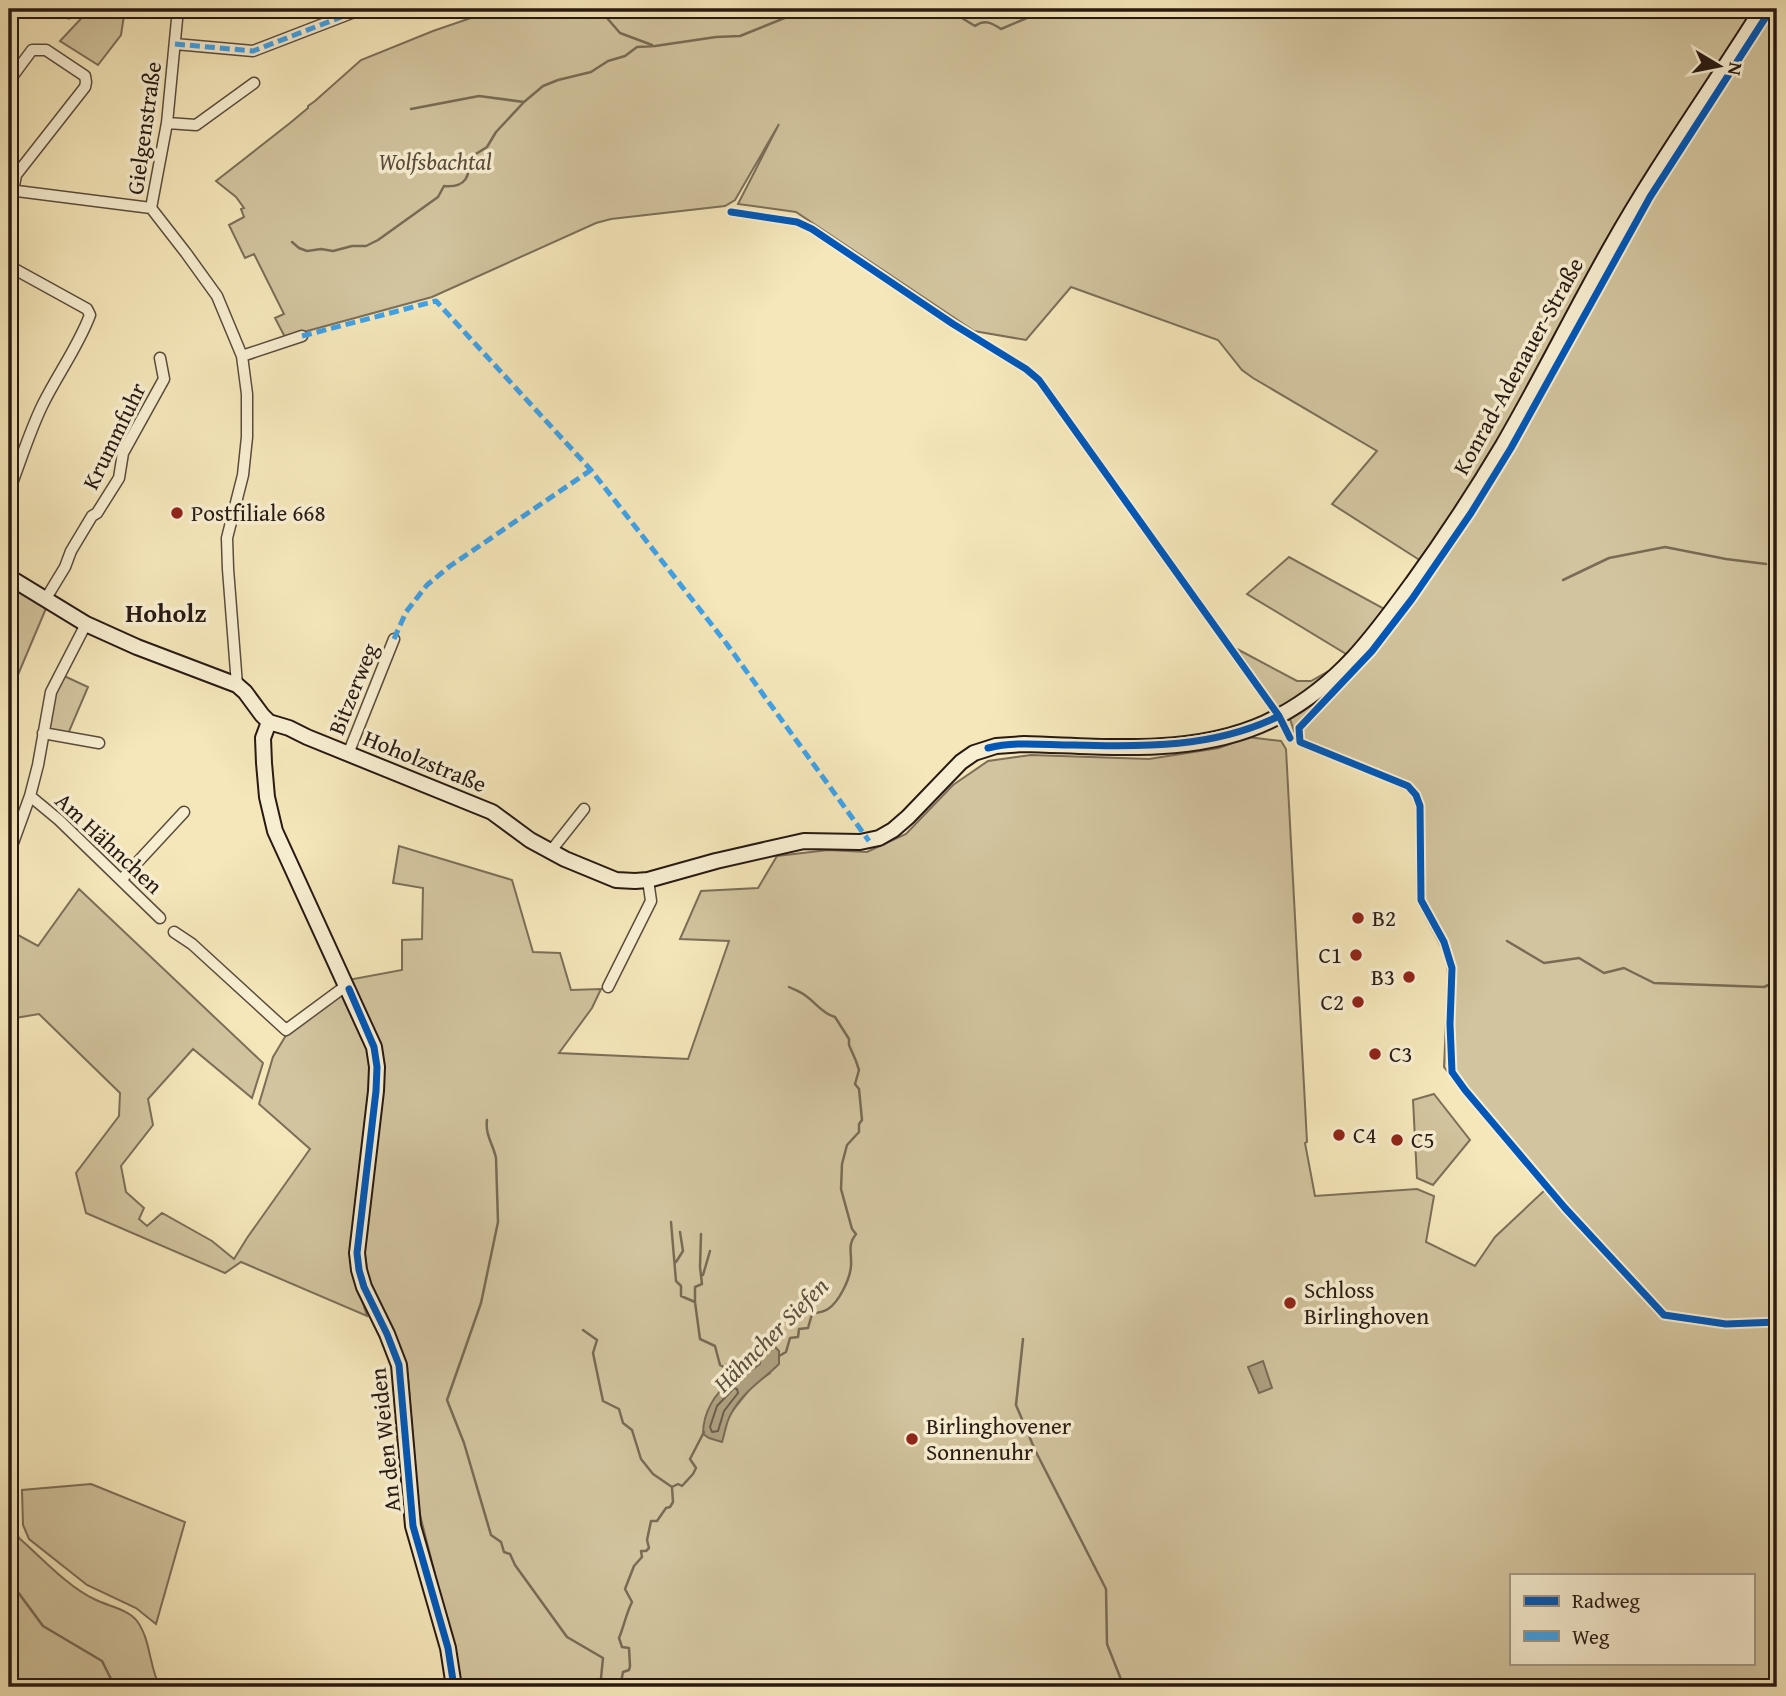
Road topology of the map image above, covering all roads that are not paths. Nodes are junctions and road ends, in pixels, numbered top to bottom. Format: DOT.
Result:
graph roads {
  1 [pos="178,9"];
  2 [pos="362,9"];
  3 [pos="1762,9"];
  4 [pos="175,44"];
  5 [pos="9,81"];
  6 [pos="254,83"];
  7 [pos="167,123"];
  8 [pos="10,194"];
  9 [pos="151,208"];
  10 [pos="9,266"];
  11 [pos="302,336"];
  12 [pos="242,356"];
  13 [pos="160,358"];
  14 [pos="9,491"];
  15 [pos="9,578"];
  16 [pos="45,600"];
  17 [pos="86,624"];
  18 [pos="394,639"];
  19 [pos="237,685"];
  20 [pos="269,722"];
  21 [pos="43,733"];
  22 [pos="99,743"];
  23 [pos="348,754"];
  24 [pos="30,796"];
  25 [pos="584,810"];
  26 [pos="184,813"];
  27 [pos="850,841"];
  28 [pos="550,852"];
  29 [pos="9,854"];
  30 [pos="121,880"];
  31 [pos="648,880"];
  32 [pos="160,918"];
  33 [pos="174,932"];
  34 [pos="348,987"];
  35 [pos="608,987"];
  36 [pos="454,1687"];
  1 -- 4 [label="street, Gielgenstraße"];
  2 -- 4 [label="street"];
  3 -- 27 [label="street, Konrad-Adenauer-Straße"];
  4 -- 7 [label="street, Gielgenstraße"];
  5 -- 8 [label="street"];
  6 -- 7 [label="street"];
  7 -- 9 [label="street, Gielgenstraße"];
  8 -- 9 [label="street"];
  9 -- 12 [label="street, Gielgenstraße"];
  10 -- 14 [label="street"];
  11 -- 12 [label="street"];
  12 -- 19 [label="street, Gielgenstraße"];
  13 -- 16 [label="street, Krummfuhr"];
  15 -- 16 [label="street"];
  16 -- 17 [label="street"];
  17 -- 19 [label="street"];
  17 -- 21 [label="street"];
  18 -- 23 [label="street, Bitzerweg"];
  19 -- 20 [label="street"];
  20 -- 23 [label="street, Hoholzstraße"];
  20 -- 34 [label="street, An den Weiden"];
  21 -- 22 [label="street"];
  21 -- 24 [label="street"];
  23 -- 28 [label="street, Hoholzstraße"];
  24 -- 29 [label="street"];
  24 -- 30 [label="street, Am Hähnchen"];
  25 -- 28 [label="street"];
  26 -- 30 [label="street"];
  27 -- 31 [label="street, Hoholzstraße"];
  28 -- 31 [label="street, Hoholzstraße"];
  30 -- 32 [label="street, Am Hähnchen"];
  31 -- 35 [label="street"];
  33 -- 34 [label="street"];
  34 -- 36 [label="street, An den Weiden"];
}
